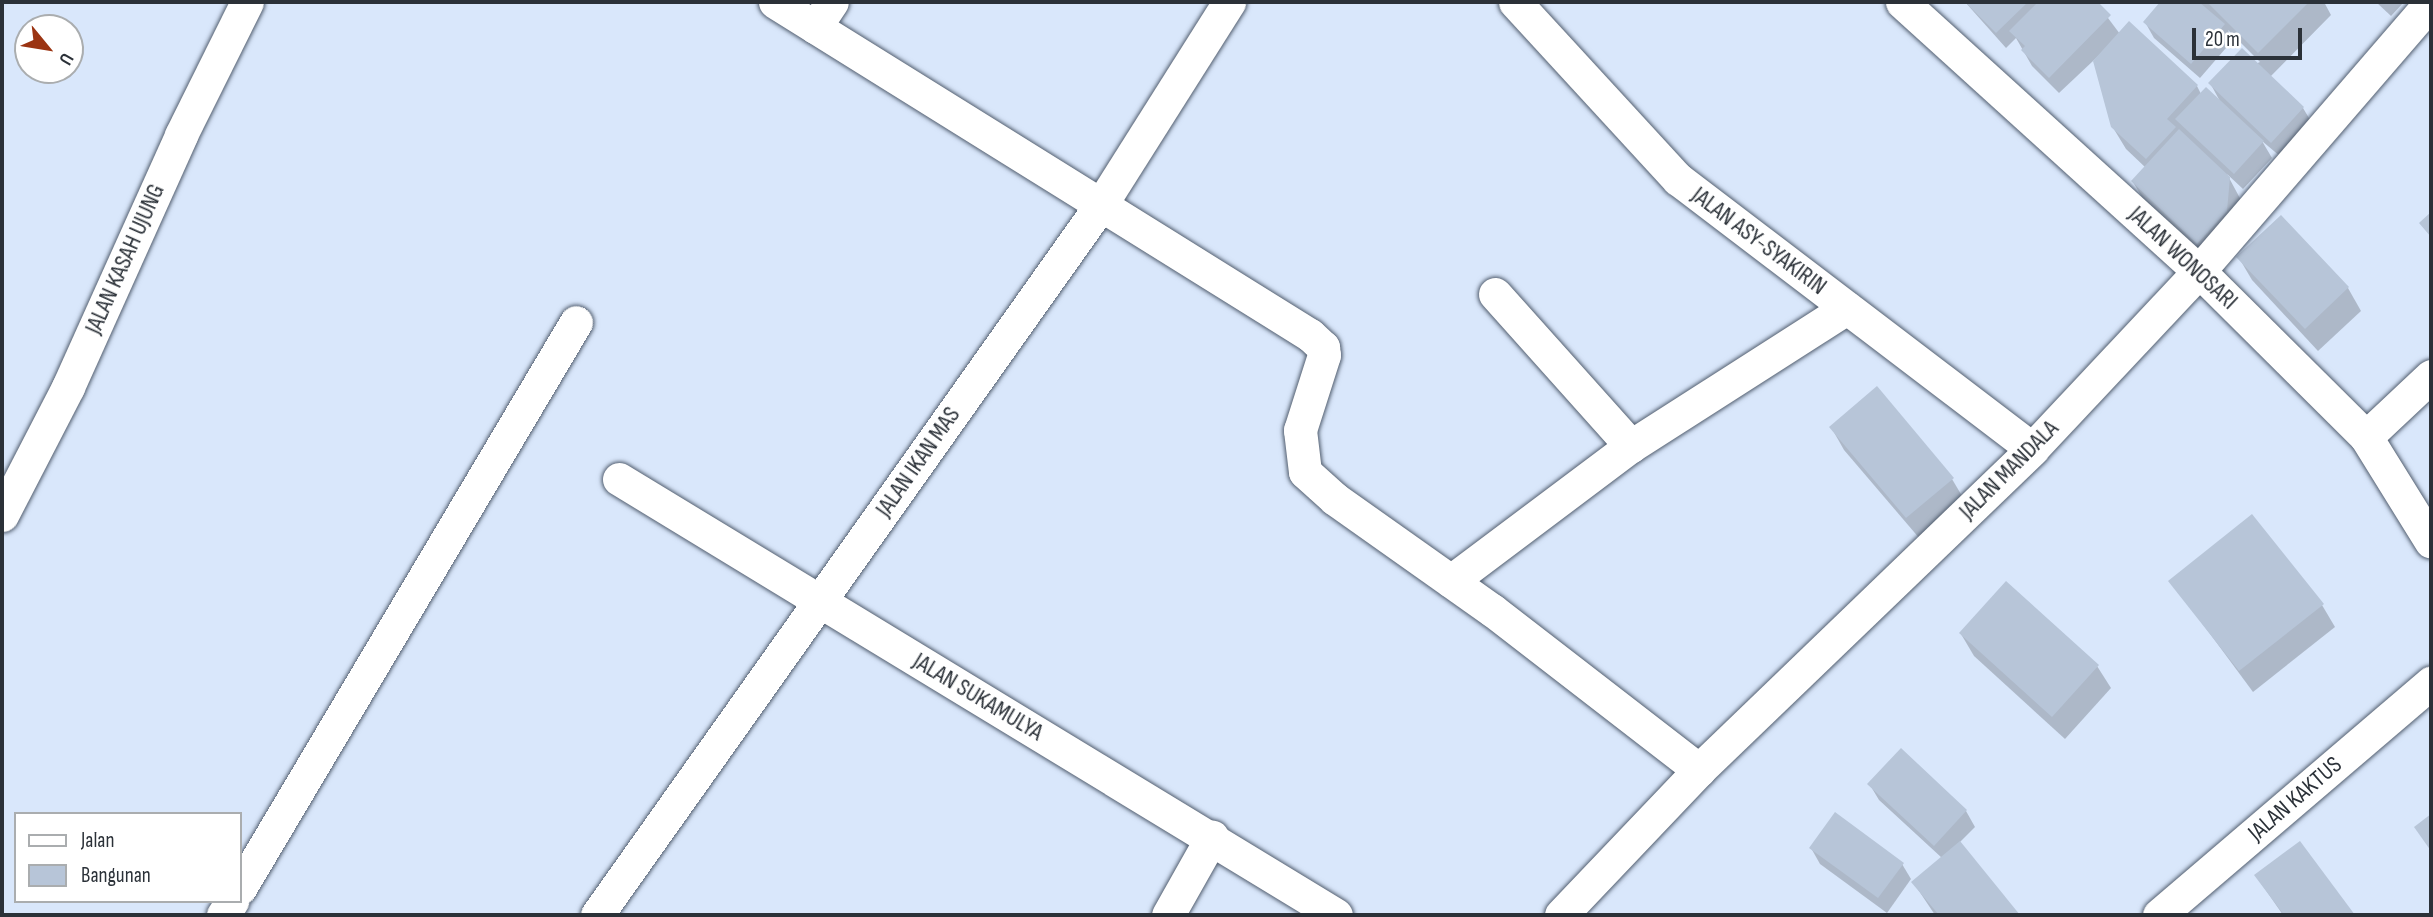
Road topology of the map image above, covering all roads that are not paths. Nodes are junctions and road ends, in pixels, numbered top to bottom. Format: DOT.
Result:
graph roads {
  1 [pos="247,2"];
  2 [pos="775,2"];
  3 [pos="1229,2"];
  4 [pos="1515,2"];
  5 [pos="1902,2"];
  6 [pos="2431,2"];
  7 [pos="824,15"];
  8 [pos="1102,203"];
  9 [pos="2199,271"];
  10 [pos="1494,295"];
  11 [pos="1847,308"];
  12 [pos="576,321"];
  13 [pos="2431,376"];
  14 [pos="2366,437"];
  15 [pos="1631,446"];
  16 [pos="2032,449"];
  17 [pos="619,479"];
  18 [pos="2,515"];
  19 [pos="2431,542"];
  20 [pos="1451,581"];
  21 [pos="820,602"];
  22 [pos="2431,683"];
  23 [pos="1699,770"];
  24 [pos="1212,836"];
  25 [pos="242,885"];
  26 [pos="597,915"];
  27 [pos="1168,915"];
  28 [pos="1336,915"];
  29 [pos="1561,915"];
  30 [pos="2160,915"];
  1 -- 18 [label="street, JALAN KASAH UJUNG"];
  2 -- 7 [label="street"];
  3 -- 8 [label="street, JALAN IKAN MAS"];
  4 -- 11 [label="street, JALAN ASY-SYAKIRIN"];
  5 -- 9 [label="street, JALAN WONOSARI"];
  6 -- 9 [label="street, JALAN MANDALA"];
  7 -- 8 [label="street"];
  8 -- 20 [label="street"];
  8 -- 21 [label="street, JALAN IKAN MAS"];
  9 -- 14 [label="street, JALAN WONOSARI"];
  9 -- 16 [label="street, JALAN MANDALA"];
  10 -- 15 [label="street"];
  11 -- 15 [label="street"];
  11 -- 16 [label="street, JALAN ASY-SYAKIRIN"];
  12 -- 25 [label="street"];
  13 -- 14 [label="street"];
  14 -- 19 [label="street, JALAN WONOSARI"];
  15 -- 20 [label="street"];
  16 -- 23 [label="street, JALAN MANDALA"];
  17 -- 21 [label="street, JALAN SUKAMULYA"];
  20 -- 23 [label="street"];
  21 -- 24 [label="street, JALAN SUKAMULYA"];
  21 -- 26 [label="street, JALAN IKAN MAS"];
  22 -- 30 [label="street, JALAN KAKTUS"];
  23 -- 29 [label="street, JALAN MANDALA"];
  24 -- 27 [label="street"];
  24 -- 28 [label="street, JALAN SUKAMULYA"];
}
